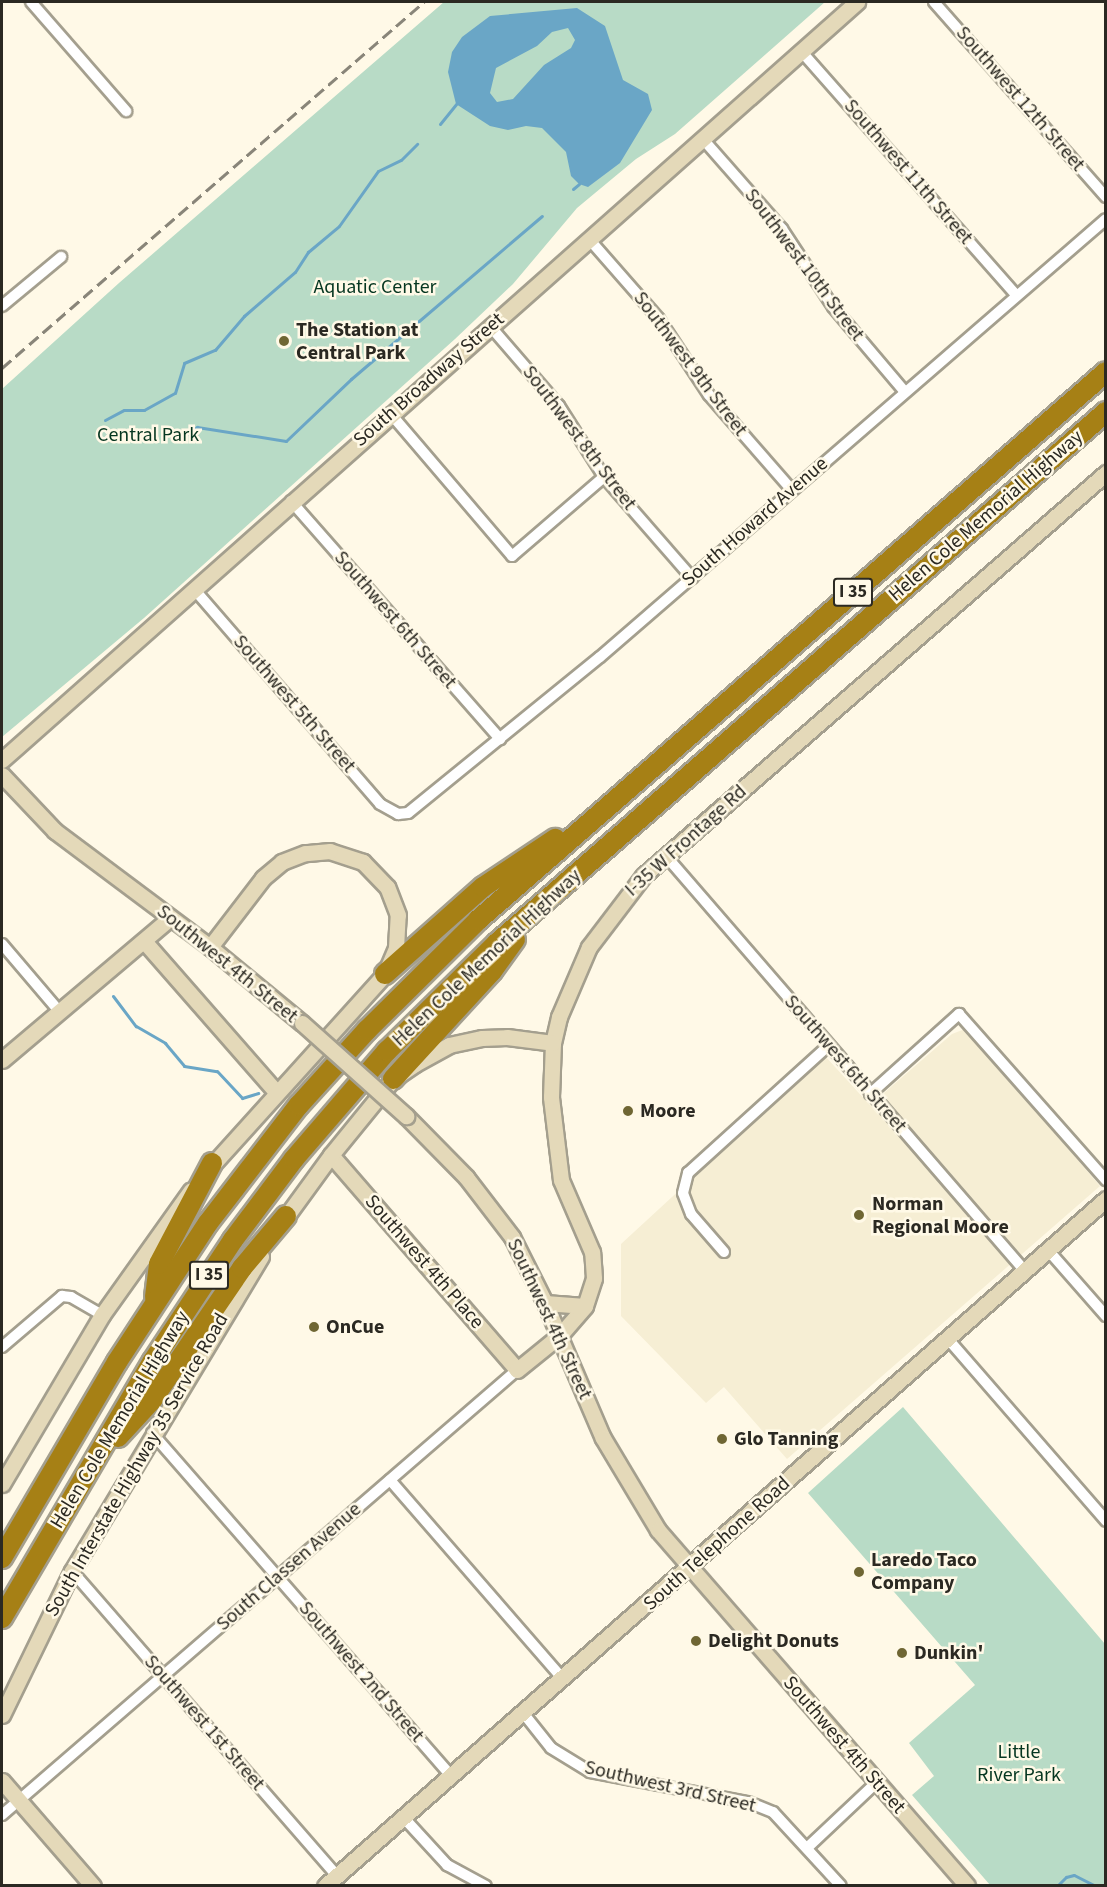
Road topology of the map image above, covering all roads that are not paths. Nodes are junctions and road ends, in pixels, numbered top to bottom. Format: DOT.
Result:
graph roads {
  1 [pos="31,2"];
  2 [pos="857,2"];
  3 [pos="934,2"];
  4 [pos="801,51"];
  5 [pos="126,111"];
  6 [pos="702,138"];
  7 [pos="1106,197"];
  8 [pos="1106,219"];
  9 [pos="589,239"];
  10 [pos="61,257"];
  11 [pos="1015,294"];
  12 [pos="2,306"];
  13 [pos="490,326"];
  14 [pos="1106,372"];
  15 [pos="905,392"];
  16 [pos="1106,412"];
  17 [pos="390,413"];
  18 [pos="1106,473"];
  19 [pos="604,477"];
  20 [pos="792,490"];
  21 [pos="291,501"];
  22 [pos="692,578"];
  23 [pos="194,589"];
  24 [pos="500,739"];
  25 [pos="2,760"];
  26 [pos="2,775"];
  27 [pos="601,812"];
  28 [pos="398,814"];
  29 [pos="666,856"];
  30 [pos="537,908"];
  31 [pos="170,918"];
  32 [pos="144,941"];
  33 [pos="2,944"];
  34 [pos="210,947"];
  35 [pos="385,974"];
  36 [pos="59,1011"];
  37 [pos="553,1043"];
  38 [pos="829,1045"];
  39 [pos="2,1060"];
  40 [pos="393,1079"];
  41 [pos="276,1092"];
  42 [pos="870,1094"];
  43 [pos="331,1155"];
  44 [pos="213,1163"];
  45 [pos="1106,1180"];
  46 [pos="1106,1199"];
  47 [pos="286,1216"];
  48 [pos="1048,1250"];
  49 [pos="724,1252"];
  50 [pos="1025,1271"];
  51 [pos="155,1302"];
  52 [pos="545,1303"];
  53 [pos="585,1305"];
  54 [pos="102,1315"];
  55 [pos="1106,1316"];
  56 [pos="560,1335"];
  57 [pos="948,1339"];
  58 [pos="2,1347"];
  59 [pos="517,1370"];
  60 [pos="152,1433"];
  61 [pos="91,1465"];
  62 [pos="390,1479"];
  63 [pos="2,1484"];
  64 [pos="1106,1521"];
  65 [pos="2,1558"];
  66 [pos="690,1569"];
  67 [pos="72,1571"];
  68 [pos="278,1576"];
  69 [pos="2,1618"];
  70 [pos="163,1676"];
  71 [pos="563,1679"];
  72 [pos="2,1714"];
  73 [pos="524,1714"];
  74 [pos="451,1776"];
  75 [pos="2,1781"];
  76 [pos="877,1782"];
  77 [pos="18,1800"];
  78 [pos="2,1815"];
  79 [pos="404,1818"];
  80 [pos="808,1847"];
  81 [pos="331,1880"];
  82 [pos="93,1886"];
  83 [pos="486,1886"];
  84 [pos="841,1886"];
  85 [pos="967,1886"];
  1 -- 5 [label="street"];
  2 -- 4 [label="main road, South Broadway Street"];
  3 -- 7 [label="street, Southwest 12th Street"];
  4 -- 6 [label="main road, South Broadway Street"];
  4 -- 11 [label="street, Southwest 11th Street"];
  6 -- 9 [label="main road, South Broadway Street"];
  6 -- 15 [label="street, Southwest 10th Street"];
  8 -- 11 [label="street, South Howard Avenue"];
  9 -- 13 [label="main road, South Broadway Street"];
  9 -- 20 [label="street, Southwest 9th Street"];
  10 -- 12 [label="street"];
  11 -- 15 [label="street, South Howard Avenue"];
  13 -- 17 [label="main road, South Broadway Street"];
  13 -- 19 [label="street, Southwest 8th Street"];
  14 -- 27 [label="highway, Helen Cole Memorial Highway / I 35"];
  15 -- 20 [label="street, South Howard Avenue"];
  16 -- 30 [label="highway, Helen Cole Memorial Highway / I 35"];
  17 -- 19 [label="street"];
  17 -- 21 [label="main road, South Broadway Street"];
  18 -- 29 [label="main road, I-35 W Frontage Rd"];
  19 -- 22 [label="street, Southwest 8th Street"];
  20 -- 22 [label="street, South Howard Avenue"];
  21 -- 23 [label="main road, South Broadway Street"];
  21 -- 24 [label="street, Southwest 6th Street"];
  22 -- 24 [label="street, South Howard Avenue"];
  23 -- 25 [label="main road, South Broadway Street"];
  23 -- 28 [label="street, Southwest 5th Street"];
  24 -- 28 [label="street, South Howard Avenue"];
  26 -- 31 [label="main road, Southwest 4th Street"];
  27 -- 35 [label="highway"];
  27 -- 51 [label="highway, Helen Cole Memorial Highway / I 35"];
  29 -- 37 [label="main road, I-35 W Frontage Rd"];
  29 -- 38 [label="street, Southwest 6th Street"];
  30 -- 40 [label="highway"];
  30 -- 61 [label="highway, Helen Cole Memorial Highway / I 35"];
  31 -- 32 [label="main road"];
  31 -- 34 [label="main road, Southwest 4th Street"];
  32 -- 36 [label="main road"];
  32 -- 41 [label="main road"];
  33 -- 36 [label="street"];
  34 -- 35 [label="main road"];
  34 -- 52 [label="main road, Southwest 4th Street, bridge"];
  35 -- 41 [label="main road"];
  36 -- 39 [label="main road"];
  37 -- 40 [label="main road, South Interstate Highway 35 Service Road"];
  37 -- 53 [label="main road, I-35 W Frontage Rd"];
  38 -- 42 [label="street, Southwest 6th Street"];
  38 -- 49 [label="street"];
  40 -- 43 [label="main road, South Interstate Highway 35 Service Road"];
  41 -- 44 [label="main road"];
  42 -- 45 [label="street"];
  42 -- 50 [label="street, Southwest 6th Street"];
  43 -- 47 [label="main road, South Interstate Highway 35 Service Road"];
  43 -- 59 [label="main road, Southwest 4th Place"];
  44 -- 51 [label="highway"];
  44 -- 54 [label="main road"];
  46 -- 48 [label="main road, South Telephone Road"];
  47 -- 60 [label="main road, South Interstate Highway 35 Service Road"];
  47 -- 61 [label="highway"];
  48 -- 50 [label="main road, South Telephone Road"];
  48 -- 55 [label="street"];
  50 -- 57 [label="main road, South Telephone Road"];
  51 -- 65 [label="highway, Helen Cole Memorial Highway / I 35"];
  52 -- 53 [label="main road"];
  52 -- 56 [label="main road, Southwest 4th Street"];
  53 -- 56 [label="main road, I-35 W Frontage Rd"];
  54 -- 58 [label="street"];
  54 -- 63 [label="main road"];
  56 -- 59 [label="main road, South Classen Avenue"];
  56 -- 66 [label="main road, Southwest 4th Street"];
  57 -- 64 [label="street"];
  57 -- 66 [label="main road, South Telephone Road"];
  59 -- 62 [label="street, South Classen Avenue"];
  60 -- 67 [label="main road, South Interstate Highway 35 Service Road"];
  60 -- 68 [label="street, Southwest 2nd Street"];
  61 -- 69 [label="highway, Helen Cole Memorial Highway / I 35"];
  62 -- 68 [label="street, South Classen Avenue"];
  62 -- 71 [label="street"];
  66 -- 71 [label="main road, South Telephone Road"];
  66 -- 76 [label="main road, Southwest 4th Street"];
  67 -- 70 [label="street, Southwest 1st Street"];
  67 -- 72 [label="main road, South Interstate Highway 35 Service Road"];
  68 -- 70 [label="street, South Classen Avenue"];
  68 -- 74 [label="street, Southwest 2nd Street"];
  70 -- 77 [label="street, South Classen Avenue"];
  70 -- 81 [label="street, Southwest 1st Street"];
  71 -- 73 [label="main road, South Telephone Road"];
  73 -- 74 [label="main road, South Telephone Road"];
  73 -- 80 [label="street, Southwest 3rd Street"];
  74 -- 79 [label="main road, South Telephone Road"];
  75 -- 77 [label="main road"];
  76 -- 80 [label="street"];
  76 -- 85 [label="main road, Southwest 4th Street"];
  77 -- 78 [label="street, South Classen Avenue"];
  77 -- 82 [label="main road"];
  79 -- 81 [label="main road, South Telephone Road"];
  79 -- 83 [label="street"];
  80 -- 84 [label="street, Southwest 3rd Street"];
}
